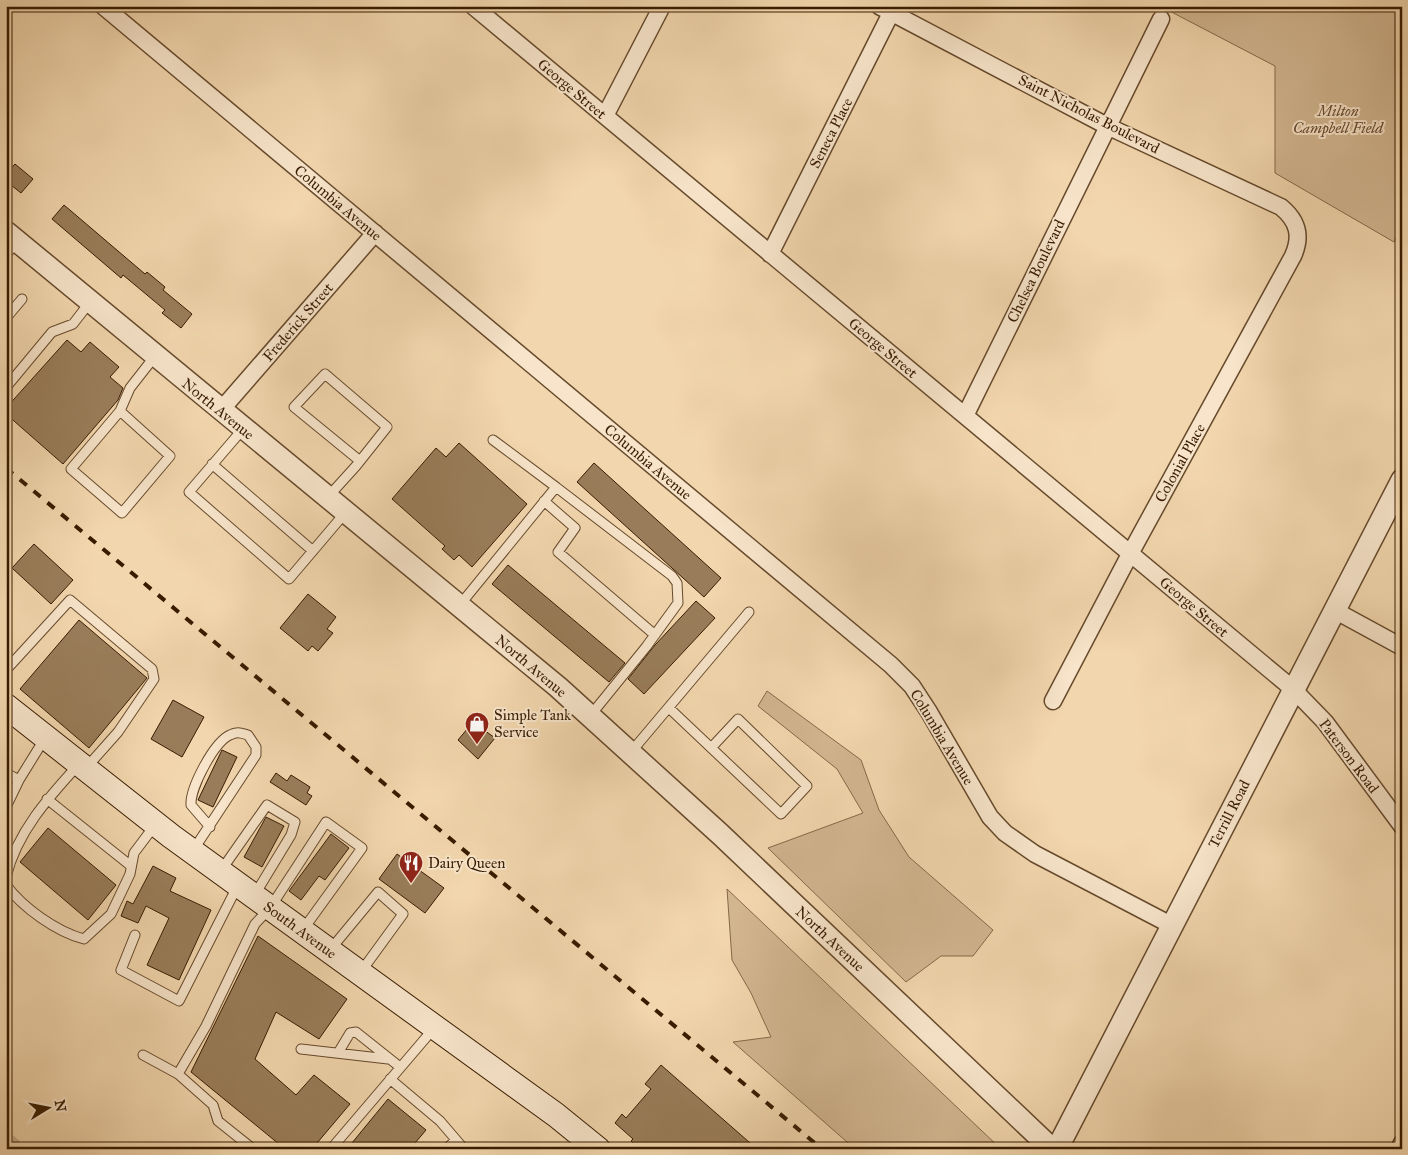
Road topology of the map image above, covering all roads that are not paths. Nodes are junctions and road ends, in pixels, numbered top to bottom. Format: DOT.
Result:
graph roads {
  1 [pos="103,6"];
  2 [pos="473,6"];
  3 [pos="662,6"];
  4 [pos="885,10"];
  5 [pos="1161,19"];
  6 [pos="605,116"];
  7 [pos="1107,126"];
  8 [pos="1296,224"];
  9 [pos="375,234"];
  10 [pos="10,243"];
  11 [pos="770,254"];
  12 [pos="22,299"];
  13 [pos="90,302"];
  14 [pos="6,318"];
  15 [pos="155,356"];
  16 [pos="6,384"];
  17 [pos="221,410"];
  18 [pos="120,411"];
  19 [pos="965,416"];
  20 [pos="243,429"];
  21 [pos="493,440"];
  22 [pos="360,461"];
  23 [pos="212,464"];
  24 [pos="1402,480"];
  25 [pos="556,487"];
  26 [pos="327,498"];
  27 [pos="544,501"];
  28 [pos="346,513"];
  29 [pos="313,551"];
  30 [pos="1130,554"];
  31 [pos="459,606"];
  32 [pos="1334,610"];
  33 [pos="749,612"];
  34 [pos="655,635"];
  35 [pos="1402,647"];
  36 [pos="6,670"];
  37 [pos="1293,690"];
  38 [pos="1053,701"];
  39 [pos="6,706"];
  40 [pos="669,708"];
  41 [pos="590,716"];
  42 [pos="45,738"];
  43 [pos="711,748"];
  44 [pos="631,752"];
  45 [pos="82,767"];
  46 [pos="6,773"];
  47 [pos="19,780"];
  48 [pos="47,799"];
  49 [pos="6,807"];
  50 [pos="155,824"];
  51 [pos="1402,826"];
  52 [pos="210,827"];
  53 [pos="192,852"];
  54 [pos="131,866"];
  55 [pos="6,877"];
  56 [pos="6,884"];
  57 [pos="246,890"];
  58 [pos="1171,925"];
  59 [pos="302,931"];
  60 [pos="135,935"];
  61 [pos="329,950"];
  62 [pos="360,973"];
  63 [pos="435,1027"];
  64 [pos="302,1049"];
  65 [pos="338,1053"];
  66 [pos="143,1055"];
  67 [pos="388,1059"];
  68 [pos="400,1067"];
  69 [pos="178,1074"];
  70 [pos="390,1078"];
  71 [pos="456,1140"];
  72 [pos="1402,1143"];
  73 [pos="252,1149"];
  74 [pos="331,1149"];
  75 [pos="446,1149"];
  76 [pos="464,1149"];
  77 [pos="598,1149"];
  78 [pos="1052,1149"];
  79 [pos="1057,1149"];
  80 [pos="1399,1149"];
  1 -- 9 [label="street, Columbia Avenue"];
  2 -- 6 [label="street, George Street"];
  3 -- 6 [label="street"];
  4 -- 7 [label="street, Saint Nicholas Boulevard"];
  4 -- 11 [label="street, Seneca Place"];
  5 -- 7 [label="street, Chelsea Boulevard"];
  6 -- 11 [label="street, George Street"];
  7 -- 8 [label="street, Saint Nicholas Boulevard"];
  7 -- 19 [label="street, Chelsea Boulevard"];
  8 -- 30 [label="street, Colonial Place"];
  9 -- 17 [label="street, Frederick Street"];
  9 -- 58 [label="street, Columbia Avenue"];
  10 -- 13 [label="street, North Avenue"];
  11 -- 19 [label="street, George Street"];
  12 -- 14 [label="lane"];
  13 -- 15 [label="street, North Avenue"];
  13 -- 16 [label="lane"];
  15 -- 17 [label="street, North Avenue"];
  15 -- 18 [label="lane"];
  17 -- 20 [label="street, North Avenue"];
  18 -- 18 [label="lane"];
  19 -- 30 [label="street, George Street"];
  20 -- 23 [label="lane"];
  20 -- 26 [label="street, North Avenue"];
  21 -- 25 [label="lane"];
  22 -- 22 [label="lane"];
  22 -- 26 [label="lane"];
  23 -- 29 [label="lane"];
  23 -- 29 [label="lane"];
  24 -- 32 [label="street, Terrill Road"];
  25 -- 27 [label="lane"];
  25 -- 34 [label="lane"];
  26 -- 28 [label="street, North Avenue"];
  27 -- 31 [label="lane"];
  27 -- 34 [label="lane"];
  28 -- 29 [label="lane"];
  28 -- 31 [label="street, North Avenue"];
  30 -- 37 [label="street, George Street"];
  30 -- 38 [label="street, Colonial Place"];
  31 -- 41 [label="street, North Avenue"];
  32 -- 35 [label="street"];
  32 -- 37 [label="street, Terrill Road"];
  33 -- 40 [label="lane"];
  34 -- 41 [label="lane"];
  36 -- 45 [label="lane"];
  37 -- 51 [label="street, Paterson Road"];
  37 -- 58 [label="street, Terrill Road"];
  39 -- 42 [label="main road, South Avenue"];
  40 -- 43 [label="lane"];
  40 -- 44 [label="lane"];
  41 -- 44 [label="street, North Avenue"];
  42 -- 45 [label="main road, South Avenue"];
  42 -- 47 [label="lane"];
  43 -- 43 [label="lane"];
  44 -- 78 [label="street, North Avenue"];
  45 -- 48 [label="lane"];
  45 -- 50 [label="main road, South Avenue"];
  46 -- 47 [label="lane"];
  47 -- 49 [label="lane"];
  48 -- 54 [label="lane"];
  48 -- 55 [label="lane"];
  50 -- 53 [label="main road, South Avenue"];
  50 -- 54 [label="lane"];
  52 -- 52 [label="lane"];
  52 -- 53 [label="lane"];
  53 -- 57 [label="main road, South Avenue"];
  54 -- 56 [label="lane"];
  57 -- 57 [label="lane"];
  57 -- 59 [label="main road, South Avenue"];
  57 -- 59 [label="lane"];
  57 -- 60 [label="lane"];
  57 -- 69 [label="lane"];
  58 -- 79 [label="street, Terrill Road"];
  59 -- 61 [label="main road, South Avenue"];
  61 -- 62 [label="main road, South Avenue"];
  61 -- 62 [label="lane"];
  62 -- 63 [label="main road, South Avenue"];
  63 -- 68 [label="lane"];
  63 -- 77 [label="main road, South Avenue"];
  64 -- 65 [label="lane"];
  65 -- 67 [label="lane"];
  65 -- 67 [label="lane"];
  66 -- 69 [label="lane"];
  67 -- 68 [label="lane"];
  68 -- 70 [label="lane"];
  69 -- 73 [label="lane"];
  70 -- 71 [label="lane"];
  70 -- 74 [label="lane"];
  71 -- 75 [label="lane"];
  71 -- 76 [label="lane"];
  72 -- 80 [label="street"];
}
